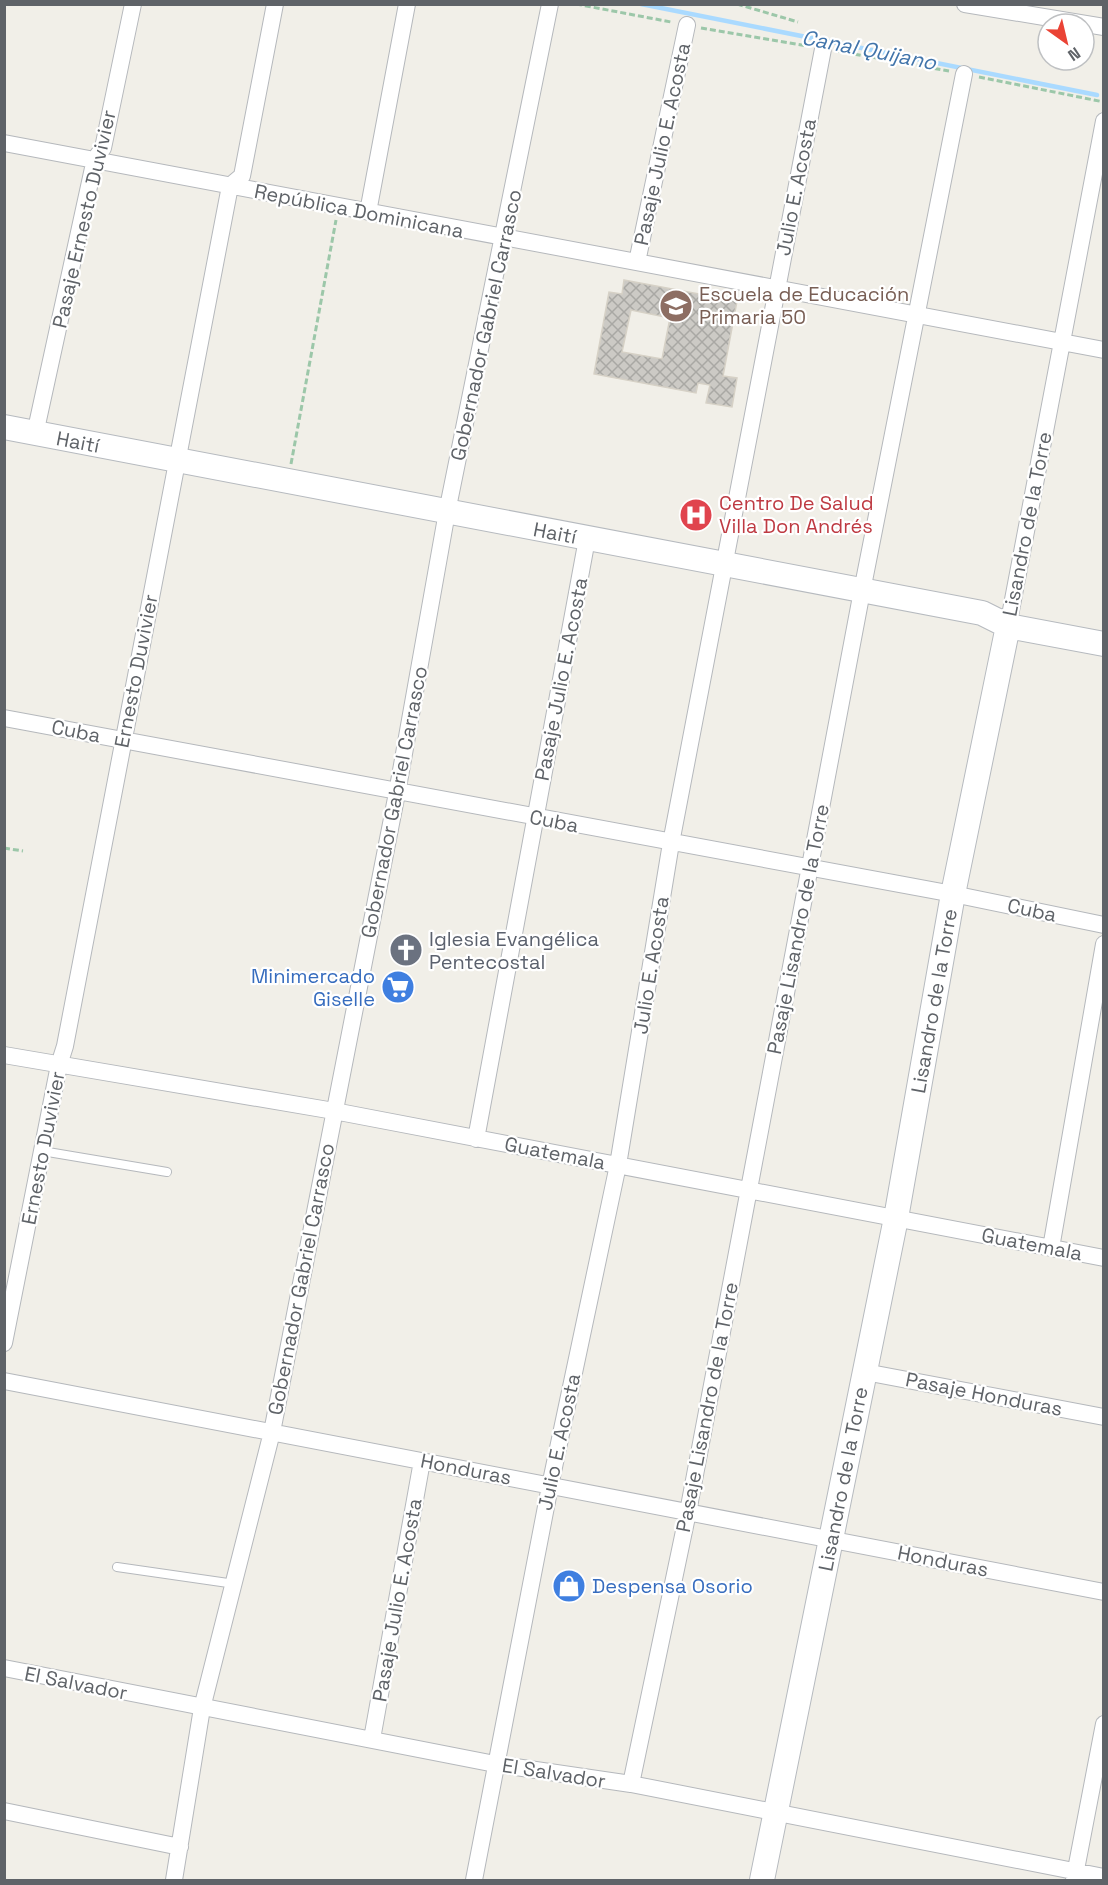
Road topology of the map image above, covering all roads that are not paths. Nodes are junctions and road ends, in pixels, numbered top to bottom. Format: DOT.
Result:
graph roads {
  1 [pos="133,4"];
  2 [pos="275,4"];
  3 [pos="407,4"];
  4 [pos="550,4"];
  5 [pos="965,4"];
  6 [pos="687,25"];
  7 [pos="1104,27"];
  8 [pos="823,49"];
  9 [pos="964,74"];
  10 [pos="1104,121"];
  11 [pos="4,143"];
  12 [pos="95,159"];
  13 [pos="230,186"];
  14 [pos="368,213"];
  15 [pos="503,239"];
  16 [pos="637,262"];
  17 [pos="777,288"];
  18 [pos="917,314"];
  19 [pos="1060,342"];
  20 [pos="1104,350"];
  21 [pos="4,427"];
  22 [pos="35,434"];
  23 [pos="176,461"];
  24 [pos="447,512"];
  25 [pos="587,539"];
  26 [pos="725,566"];
  27 [pos="862,591"];
  28 [pos="1008,626"];
  29 [pos="1104,644"];
  30 [pos="4,718"];
  31 [pos="123,740"];
  32 [pos="397,793"];
  33 [pos="535,818"];
  34 [pos="671,843"];
  35 [pos="810,869"];
  36 [pos="953,894"];
  37 [pos="1104,925"];
  38 [pos="1104,944"];
  39 [pos="4,1055"];
  40 [pos="60,1065"];
  41 [pos="333,1111"];
  42 [pos="476,1138"];
  43 [pos="42,1151"];
  44 [pos="618,1165"];
  45 [pos="168,1172"];
  46 [pos="748,1190"];
  47 [pos="896,1218"];
  48 [pos="1051,1248"];
  49 [pos="1104,1258"];
  50 [pos="4,1343"];
  51 [pos="865,1372"];
  52 [pos="4,1381"];
  53 [pos="1104,1417"];
  54 [pos="272,1432"];
  55 [pos="422,1461"];
  56 [pos="550,1486"];
  57 [pos="688,1512"];
  58 [pos="831,1540"];
  59 [pos="117,1568"];
  60 [pos="235,1584"];
  61 [pos="1104,1592"];
  62 [pos="4,1668"];
  63 [pos="202,1708"];
  64 [pos="1104,1724"];
  65 [pos="372,1739"];
  66 [pos="495,1764"];
  67 [pos="631,1784"];
  68 [pos="4,1811"];
  69 [pos="776,1813"];
  70 [pos="180,1847"];
  71 [pos="1075,1876"];
  72 [pos="1104,1877"];
  73 [pos="174,1881"];
  74 [pos="474,1881"];
  75 [pos="762,1881"];
  1 -- 12 [label="street, Pasaje Ernesto Duvivier"];
  2 -- 13 [label="street, Ernesto Duvivier"];
  3 -- 14 [label="street"];
  4 -- 15 [label="street, Gobernador Gabriel Carrasco"];
  5 -- 7 [label="street"];
  6 -- 16 [label="street, Pasaje Julio E. Acosta"];
  8 -- 17 [label="street, Julio E. Acosta"];
  9 -- 18 [label="street, Pasaje Lisandro de la Torre"];
  10 -- 19 [label="street, Lisandro de la Torre"];
  11 -- 12 [label="street, República Dominicana"];
  12 -- 13 [label="street, República Dominicana"];
  12 -- 22 [label="street, Pasaje Ernesto Duvivier"];
  13 -- 14 [label="street, República Dominicana"];
  13 -- 23 [label="street, Ernesto Duvivier"];
  14 -- 15 [label="street, República Dominicana"];
  15 -- 16 [label="street, República Dominicana"];
  15 -- 24 [label="street, Gobernador Gabriel Carrasco"];
  16 -- 17 [label="street, República Dominicana"];
  17 -- 18 [label="street, República Dominicana"];
  17 -- 26 [label="street, Julio E. Acosta"];
  18 -- 19 [label="street, República Dominicana"];
  18 -- 27 [label="street, Pasaje Lisandro de la Torre"];
  19 -- 20 [label="street, República Dominicana"];
  19 -- 28 [label="street, Lisandro de la Torre"];
  21 -- 22 [label="main road, Haití"];
  22 -- 23 [label="main road, Haití"];
  23 -- 24 [label="main road, Haití"];
  23 -- 31 [label="street, Ernesto Duvivier"];
  24 -- 25 [label="main road, Haití"];
  24 -- 32 [label="street, Gobernador Gabriel Carrasco"];
  25 -- 26 [label="main road, Haití"];
  25 -- 33 [label="street, Pasaje Julio E. Acosta"];
  26 -- 27 [label="main road, Haití"];
  26 -- 34 [label="street, Julio E. Acosta"];
  27 -- 28 [label="main road, Haití"];
  27 -- 35 [label="street, Pasaje Lisandro de la Torre"];
  28 -- 29 [label="main road, Haití"];
  28 -- 36 [label="main road, Lisandro de la Torre"];
  30 -- 31 [label="street, Cuba"];
  31 -- 32 [label="street, Cuba"];
  31 -- 40 [label="street, Ernesto Duvivier"];
  32 -- 33 [label="street, Cuba"];
  32 -- 41 [label="street, Gobernador Gabriel Carrasco"];
  33 -- 34 [label="street, Cuba"];
  33 -- 42 [label="street, Pasaje Julio E. Acosta"];
  34 -- 35 [label="street, Cuba"];
  34 -- 44 [label="street, Julio E. Acosta"];
  35 -- 36 [label="street, Cuba"];
  35 -- 46 [label="street, Pasaje Lisandro de la Torre"];
  36 -- 37 [label="street, Cuba"];
  36 -- 47 [label="main road, Lisandro de la Torre"];
  38 -- 48 [label="street"];
  39 -- 40 [label="street, Guatemala"];
  40 -- 41 [label="street, Guatemala"];
  40 -- 43 [label="street, Ernesto Duvivier"];
  41 -- 42 [label="street, Guatemala"];
  41 -- 54 [label="street, Gobernador Gabriel Carrasco"];
  42 -- 44 [label="street, Guatemala"];
  43 -- 45 [label="lane"];
  43 -- 50 [label="street, Ernesto Duvivier"];
  44 -- 46 [label="street, Guatemala"];
  44 -- 56 [label="street, Julio E. Acosta"];
  46 -- 47 [label="street, Guatemala"];
  46 -- 57 [label="street, Pasaje Lisandro de la Torre"];
  47 -- 48 [label="street, Guatemala"];
  47 -- 51 [label="main road, Lisandro de la Torre"];
  48 -- 49 [label="street, Guatemala"];
  51 -- 53 [label="street, Pasaje Honduras"];
  51 -- 58 [label="main road, Lisandro de la Torre"];
  52 -- 54 [label="street, Honduras"];
  54 -- 55 [label="street, Honduras"];
  54 -- 60 [label="street, Gobernador Gabriel Carrasco"];
  55 -- 56 [label="street, Honduras"];
  55 -- 65 [label="street, Pasaje Julio E. Acosta"];
  56 -- 57 [label="street, Honduras"];
  56 -- 66 [label="street, Julio E. Acosta"];
  57 -- 58 [label="street, Honduras"];
  57 -- 67 [label="street, Pasaje Lisandro de la Torre"];
  58 -- 61 [label="street, Honduras"];
  58 -- 69 [label="main road, Lisandro de la Torre"];
  59 -- 60 [label="lane"];
  60 -- 63 [label="street, Gobernador Gabriel Carrasco"];
  62 -- 63 [label="street, El Salvador"];
  63 -- 65 [label="street, El Salvador"];
  63 -- 70 [label="street, Gobernador Gabriel Carrasco"];
  64 -- 71 [label="street"];
  65 -- 66 [label="street, El Salvador"];
  66 -- 67 [label="street, El Salvador"];
  66 -- 74 [label="street, Julio E. Acosta"];
  67 -- 69 [label="street, El Salvador"];
  68 -- 70 [label="street"];
  69 -- 71 [label="street, El Salvador"];
  69 -- 75 [label="main road, Lisandro de la Torre"];
  70 -- 73 [label="street, Gobernador Gabriel Carrasco"];
  71 -- 72 [label="street, El Salvador"];
}
